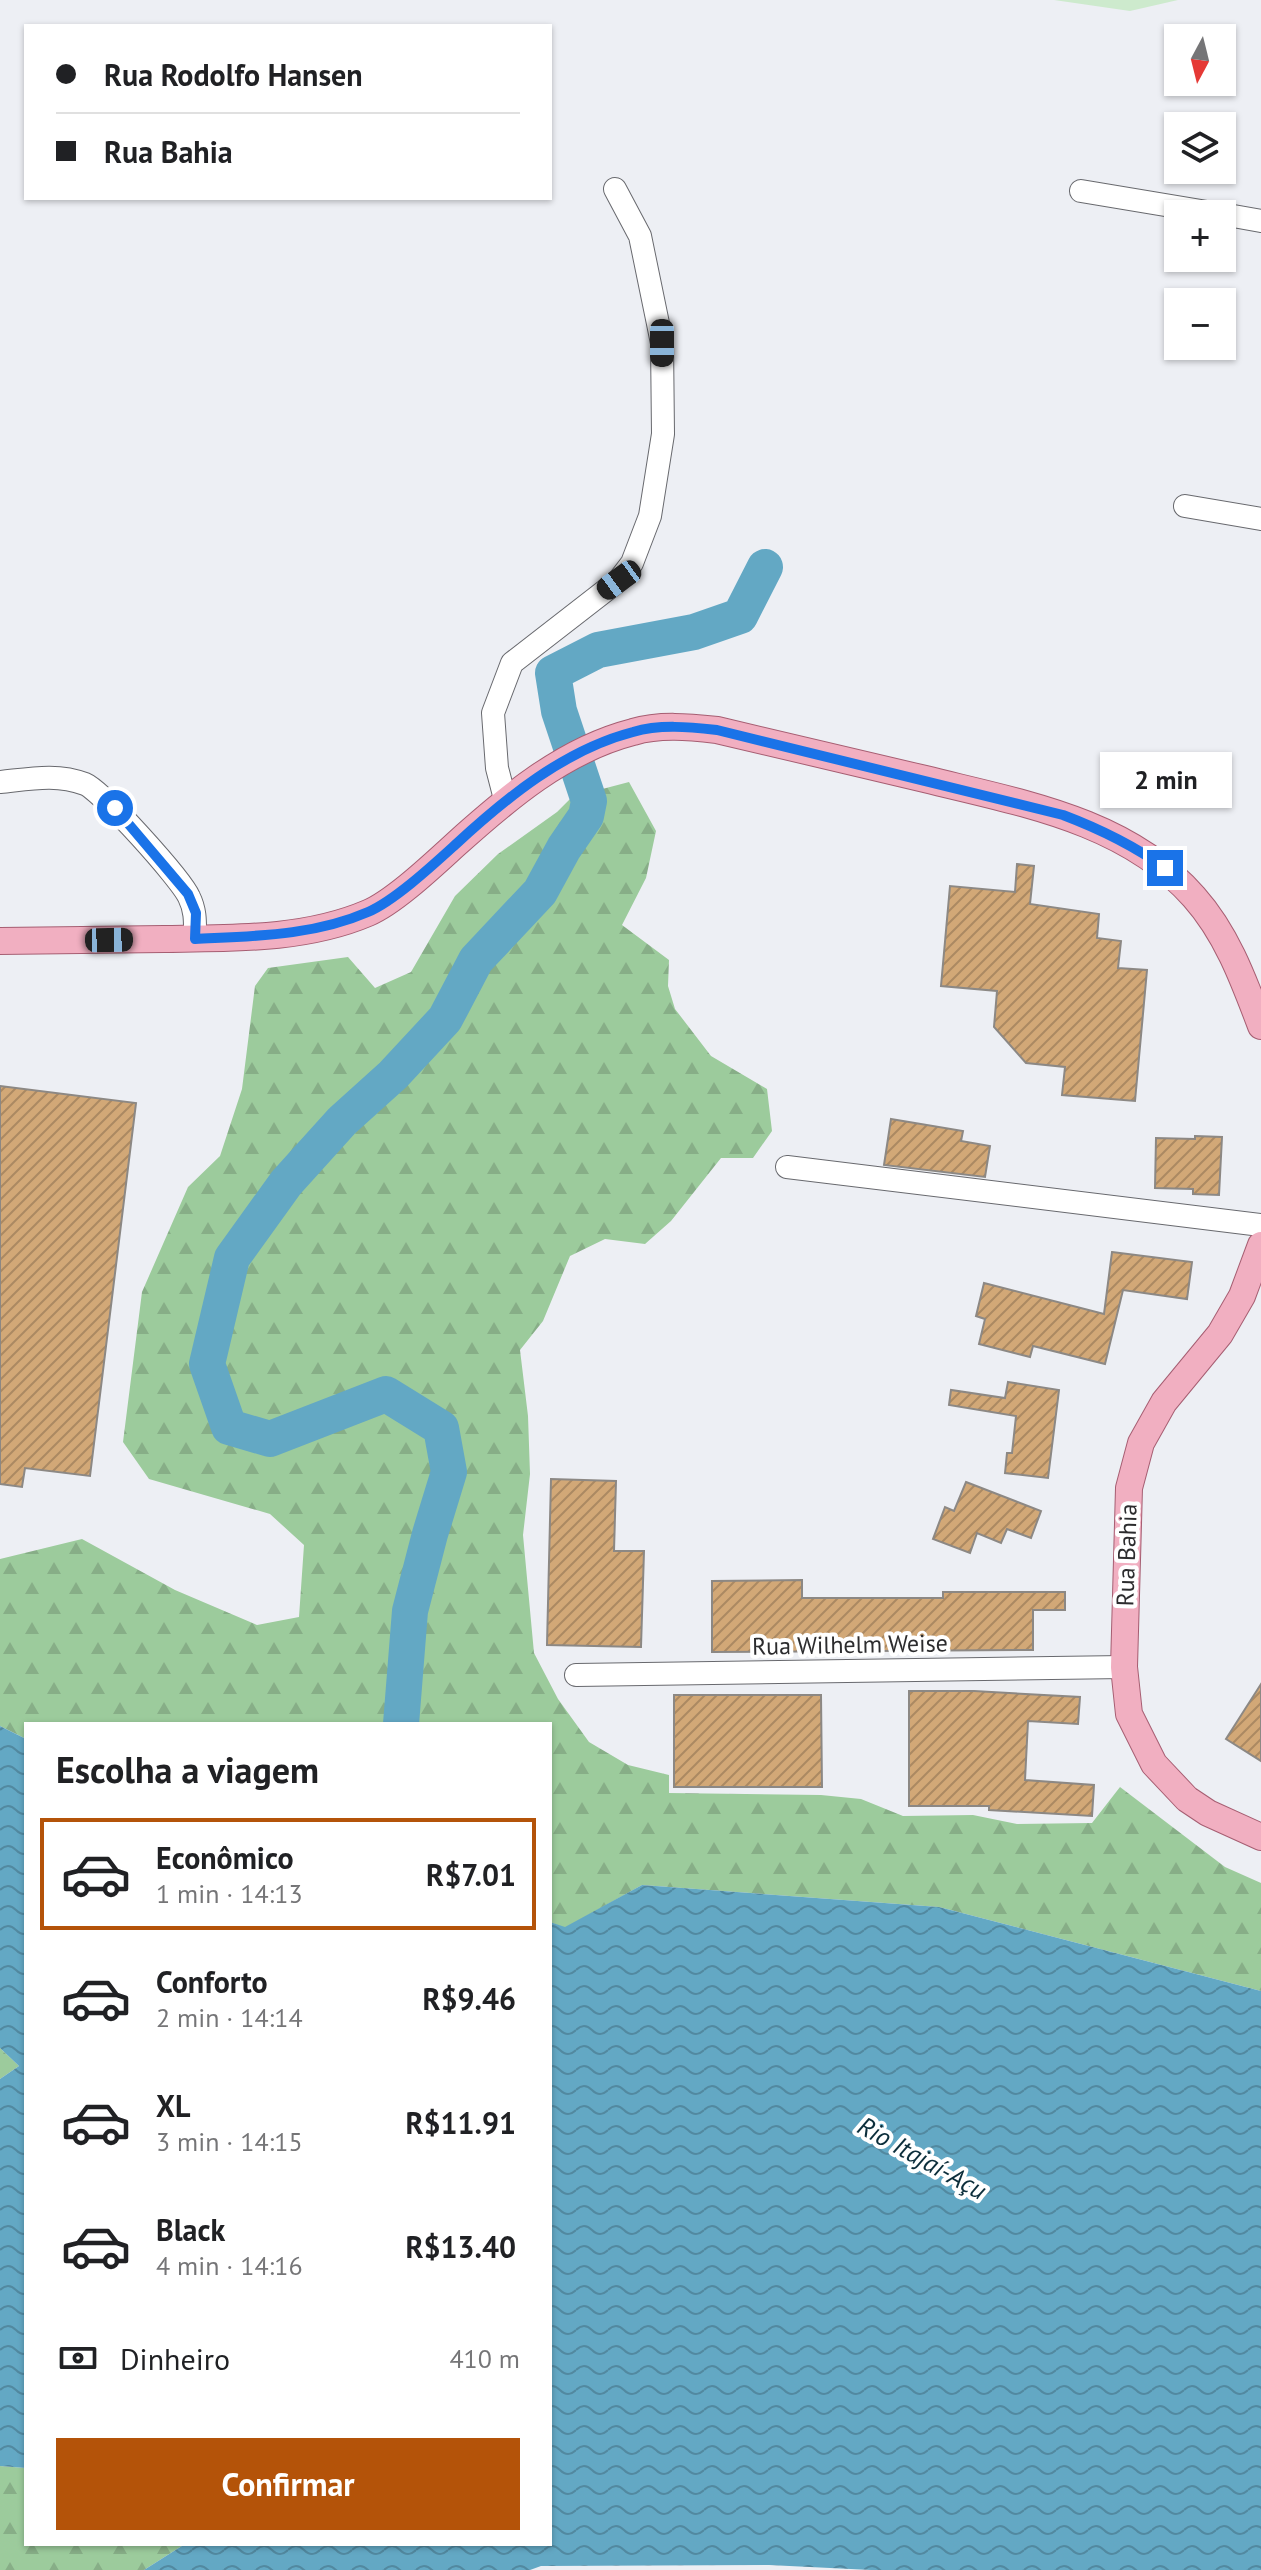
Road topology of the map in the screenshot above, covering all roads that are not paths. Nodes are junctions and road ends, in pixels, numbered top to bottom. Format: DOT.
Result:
graph roads {
  1 [pos="615,189"];
  2 [pos="1081,191"];
  3 [pos="1164,205"];
  4 [pos="1236,217"];
  5 [pos="1261,221"];
  6 [pos="1185,506"];
  7 [pos="1261,519"];
  8 [pos="0,782"];
  9 [pos="505,799"];
  10 [pos="195,939"];
  11 [pos="0,941"];
  12 [pos="1261,1026"];
  13 [pos="787,1167"];
  14 [pos="1261,1225"];
  15 [pos="1261,1245"];
  16 [pos="1124,1667"];
  17 [pos="576,1675"];
  18 [pos="1261,1837"];
  1 -- 9 [label="street"];
  2 -- 3 [label="street"];
  4 -- 5 [label="street"];
  6 -- 7 [label="street"];
  8 -- 10 [label="street"];
  9 -- 10 [label="main road"];
  9 -- 12 [label="main road"];
  10 -- 11 [label="main road"];
  13 -- 14 [label="street"];
  15 -- 16 [label="main road, Rua Bahia"];
  16 -- 17 [label="street, Rua Wilhelm Weise"];
  16 -- 18 [label="main road, Rua Bahia"];
}
